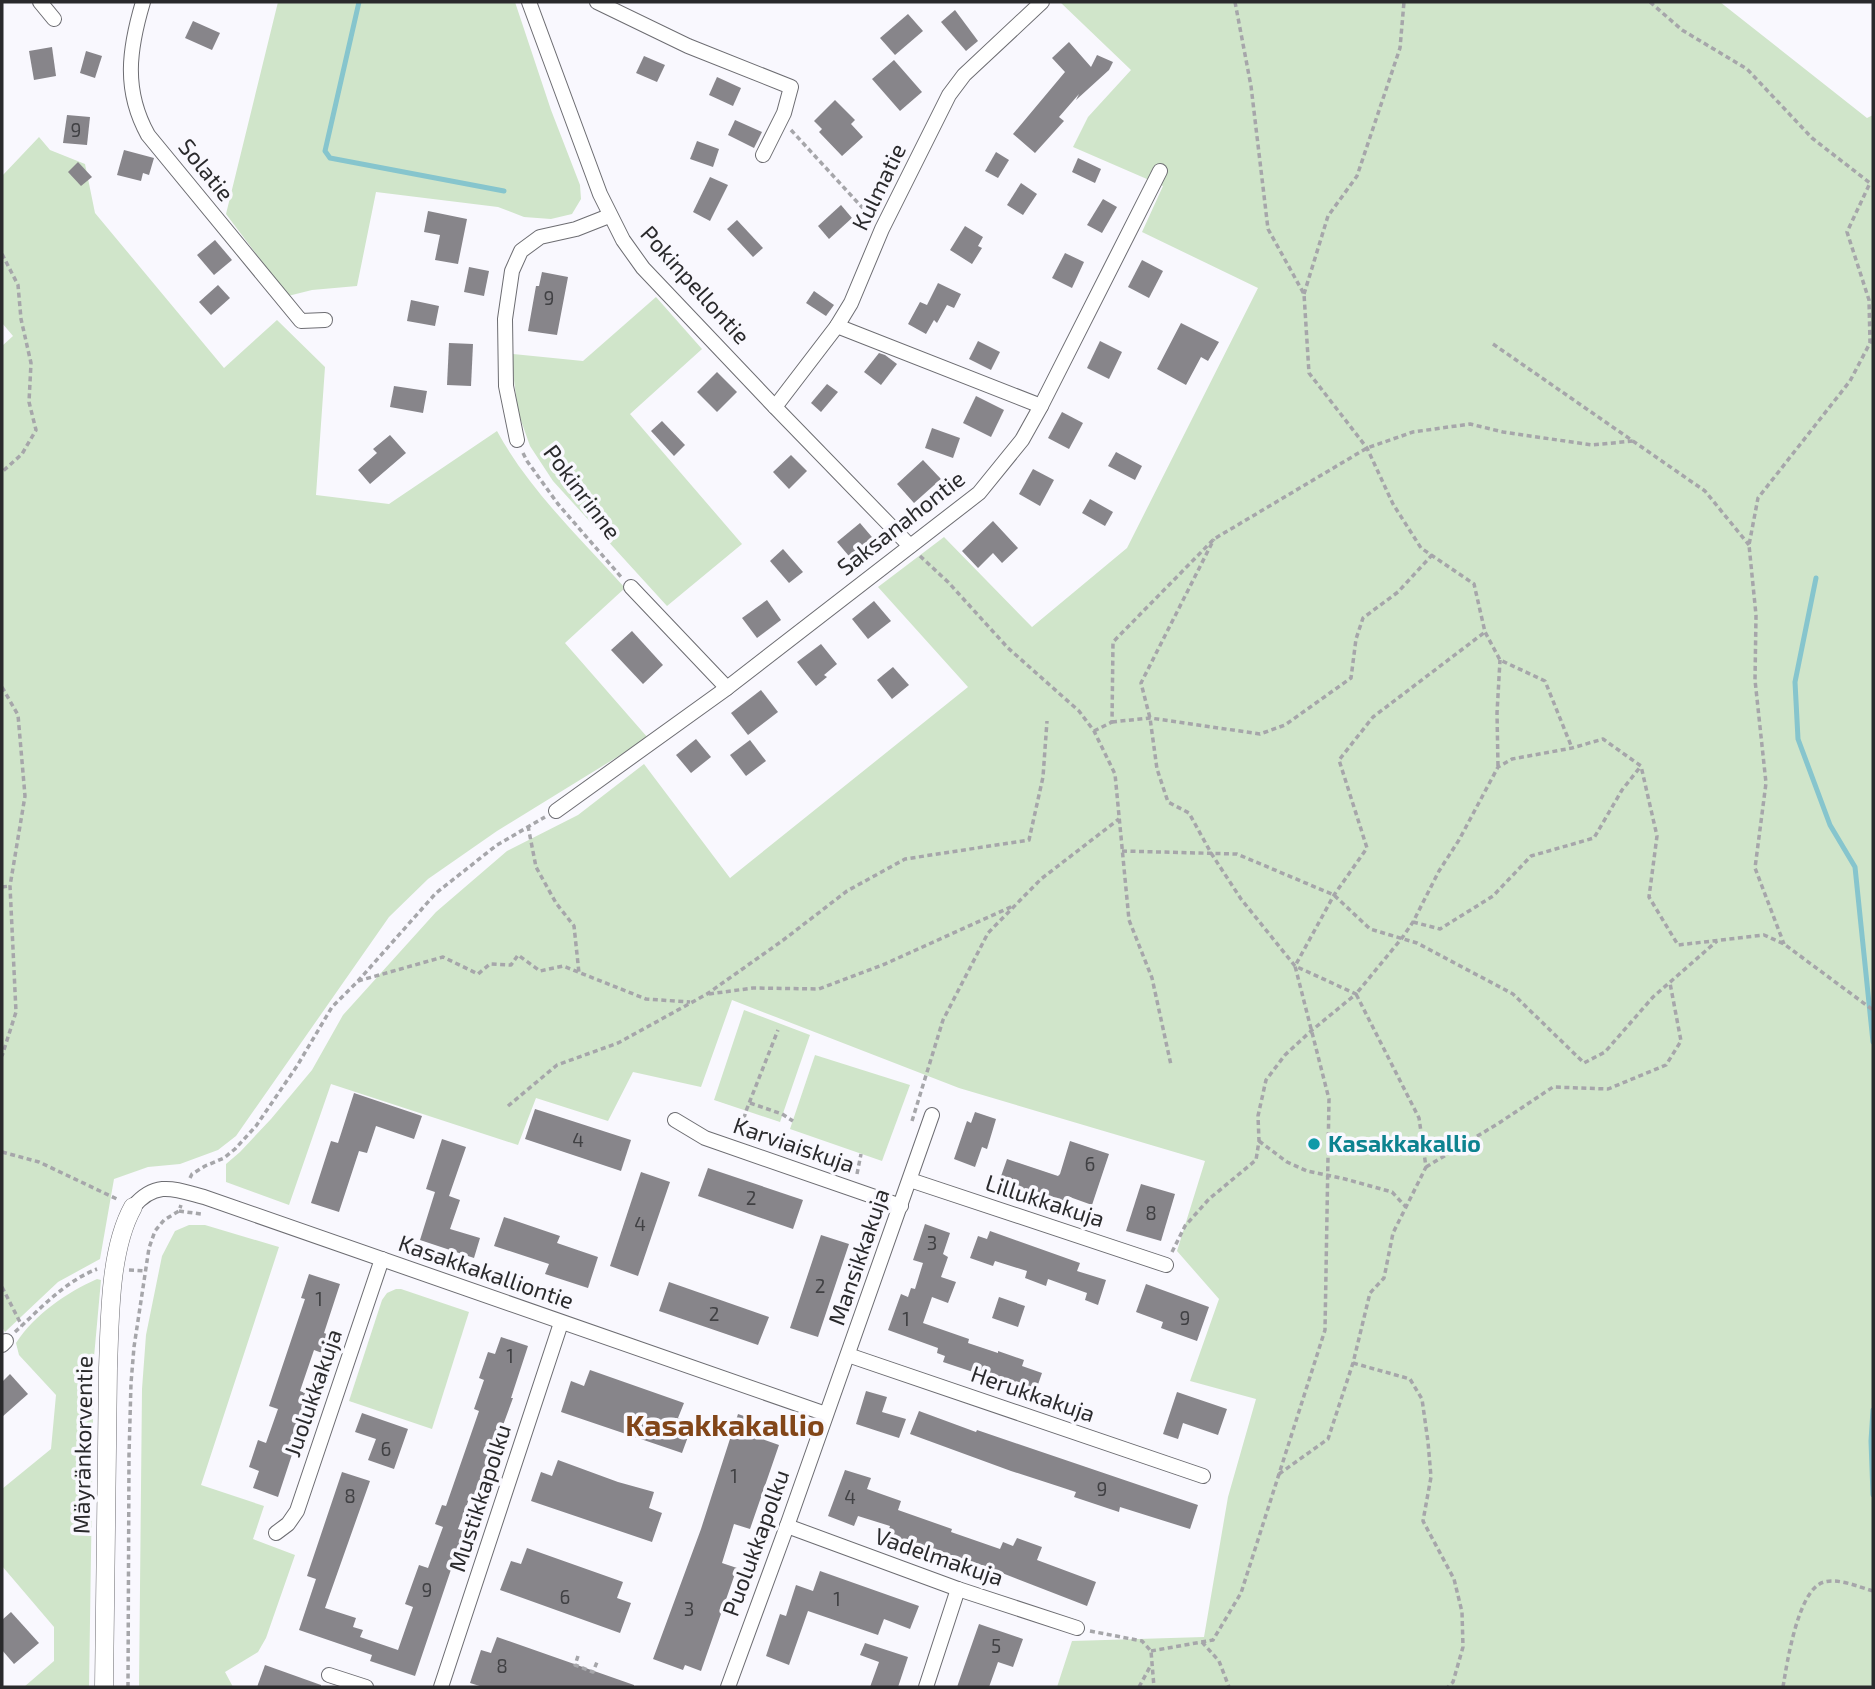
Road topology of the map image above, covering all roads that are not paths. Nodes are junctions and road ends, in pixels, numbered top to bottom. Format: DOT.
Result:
graph roads {
  1 [pos="40,2"];
  2 [pos="143,2"];
  3 [pos="529,2"];
  4 [pos="597,2"];
  5 [pos="1042,2"];
  6 [pos="54,19"];
  7 [pos="763,155"];
  8 [pos="1160,171"];
  9 [pos="609,216"];
  10 [pos="325,320"];
  11 [pos="837,326"];
  12 [pos="1041,406"];
  13 [pos="775,407"];
  14 [pos="517,440"];
  15 [pos="910,546"];
  16 [pos="631,587"];
  17 [pos="727,688"];
  18 [pos="556,811"];
  19 [pos="932,1115"];
  20 [pos="675,1120"];
  21 [pos="910,1180"];
  22 [pos="901,1206"];
  23 [pos="133,1207"];
  24 [pos="382,1259"];
  25 [pos="1166,1265"];
  26 [pos="561,1323"];
  27 [pos="848,1355"];
  28 [pos="826,1413"];
  29 [pos="1203,1476"];
  30 [pos="787,1526"];
  31 [pos="276,1534"];
  32 [pos="958,1589"];
  33 [pos="1077,1628"];
  34 [pos="329,1675"];
  35 [pos="104,1687"];
  36 [pos="366,1687"];
  37 [pos="441,1687"];
  38 [pos="728,1687"];
  39 [pos="926,1687"];
  1 -- 6 [label="street"];
  2 -- 10 [label="street, Solatie"];
  3 -- 9 [label="street, Pokinpellontie"];
  4 -- 7 [label="street"];
  5 -- 11 [label="street, Kulmatie"];
  8 -- 12 [label="street, Saksanahontie"];
  9 -- 13 [label="street, Pokinpellontie"];
  9 -- 14 [label="street, Pokinrinne"];
  11 -- 12 [label="street"];
  11 -- 13 [label="street, Kulmatie"];
  12 -- 15 [label="street, Saksanahontie"];
  13 -- 15 [label="street, Pokinpellontie"];
  15 -- 17 [label="street, Saksanahontie"];
  16 -- 17 [label="street"];
  17 -- 18 [label="street, Saksanahontie"];
  19 -- 21 [label="street, Mansikkakuja"];
  20 -- 22 [label="street, Karviaiskuja"];
  21 -- 22 [label="street, Mansikkakuja"];
  21 -- 25 [label="street, Lillukkakuja"];
  22 -- 27 [label="street, Mansikkakuja"];
  23 -- 24 [label="street, Kasakkakalliontie"];
  23 -- 35 [label="street, Mäyränkorventie"];
  24 -- 26 [label="street, Kasakkakalliontie"];
  24 -- 31 [label="street, Juolukkakuja"];
  26 -- 28 [label="street, Kasakkakalliontie"];
  26 -- 37 [label="street, Mustikkapolku"];
  27 -- 28 [label="street, Mansikkakuja"];
  27 -- 29 [label="street, Herukkakuja"];
  28 -- 30 [label="street, Puolukkapolku"];
  30 -- 32 [label="street, Vadelmakuja"];
  30 -- 38 [label="street, Puolukkapolku"];
  32 -- 33 [label="street, Vadelmakuja"];
  32 -- 39 [label="street"];
  34 -- 36 [label="street"];
}
